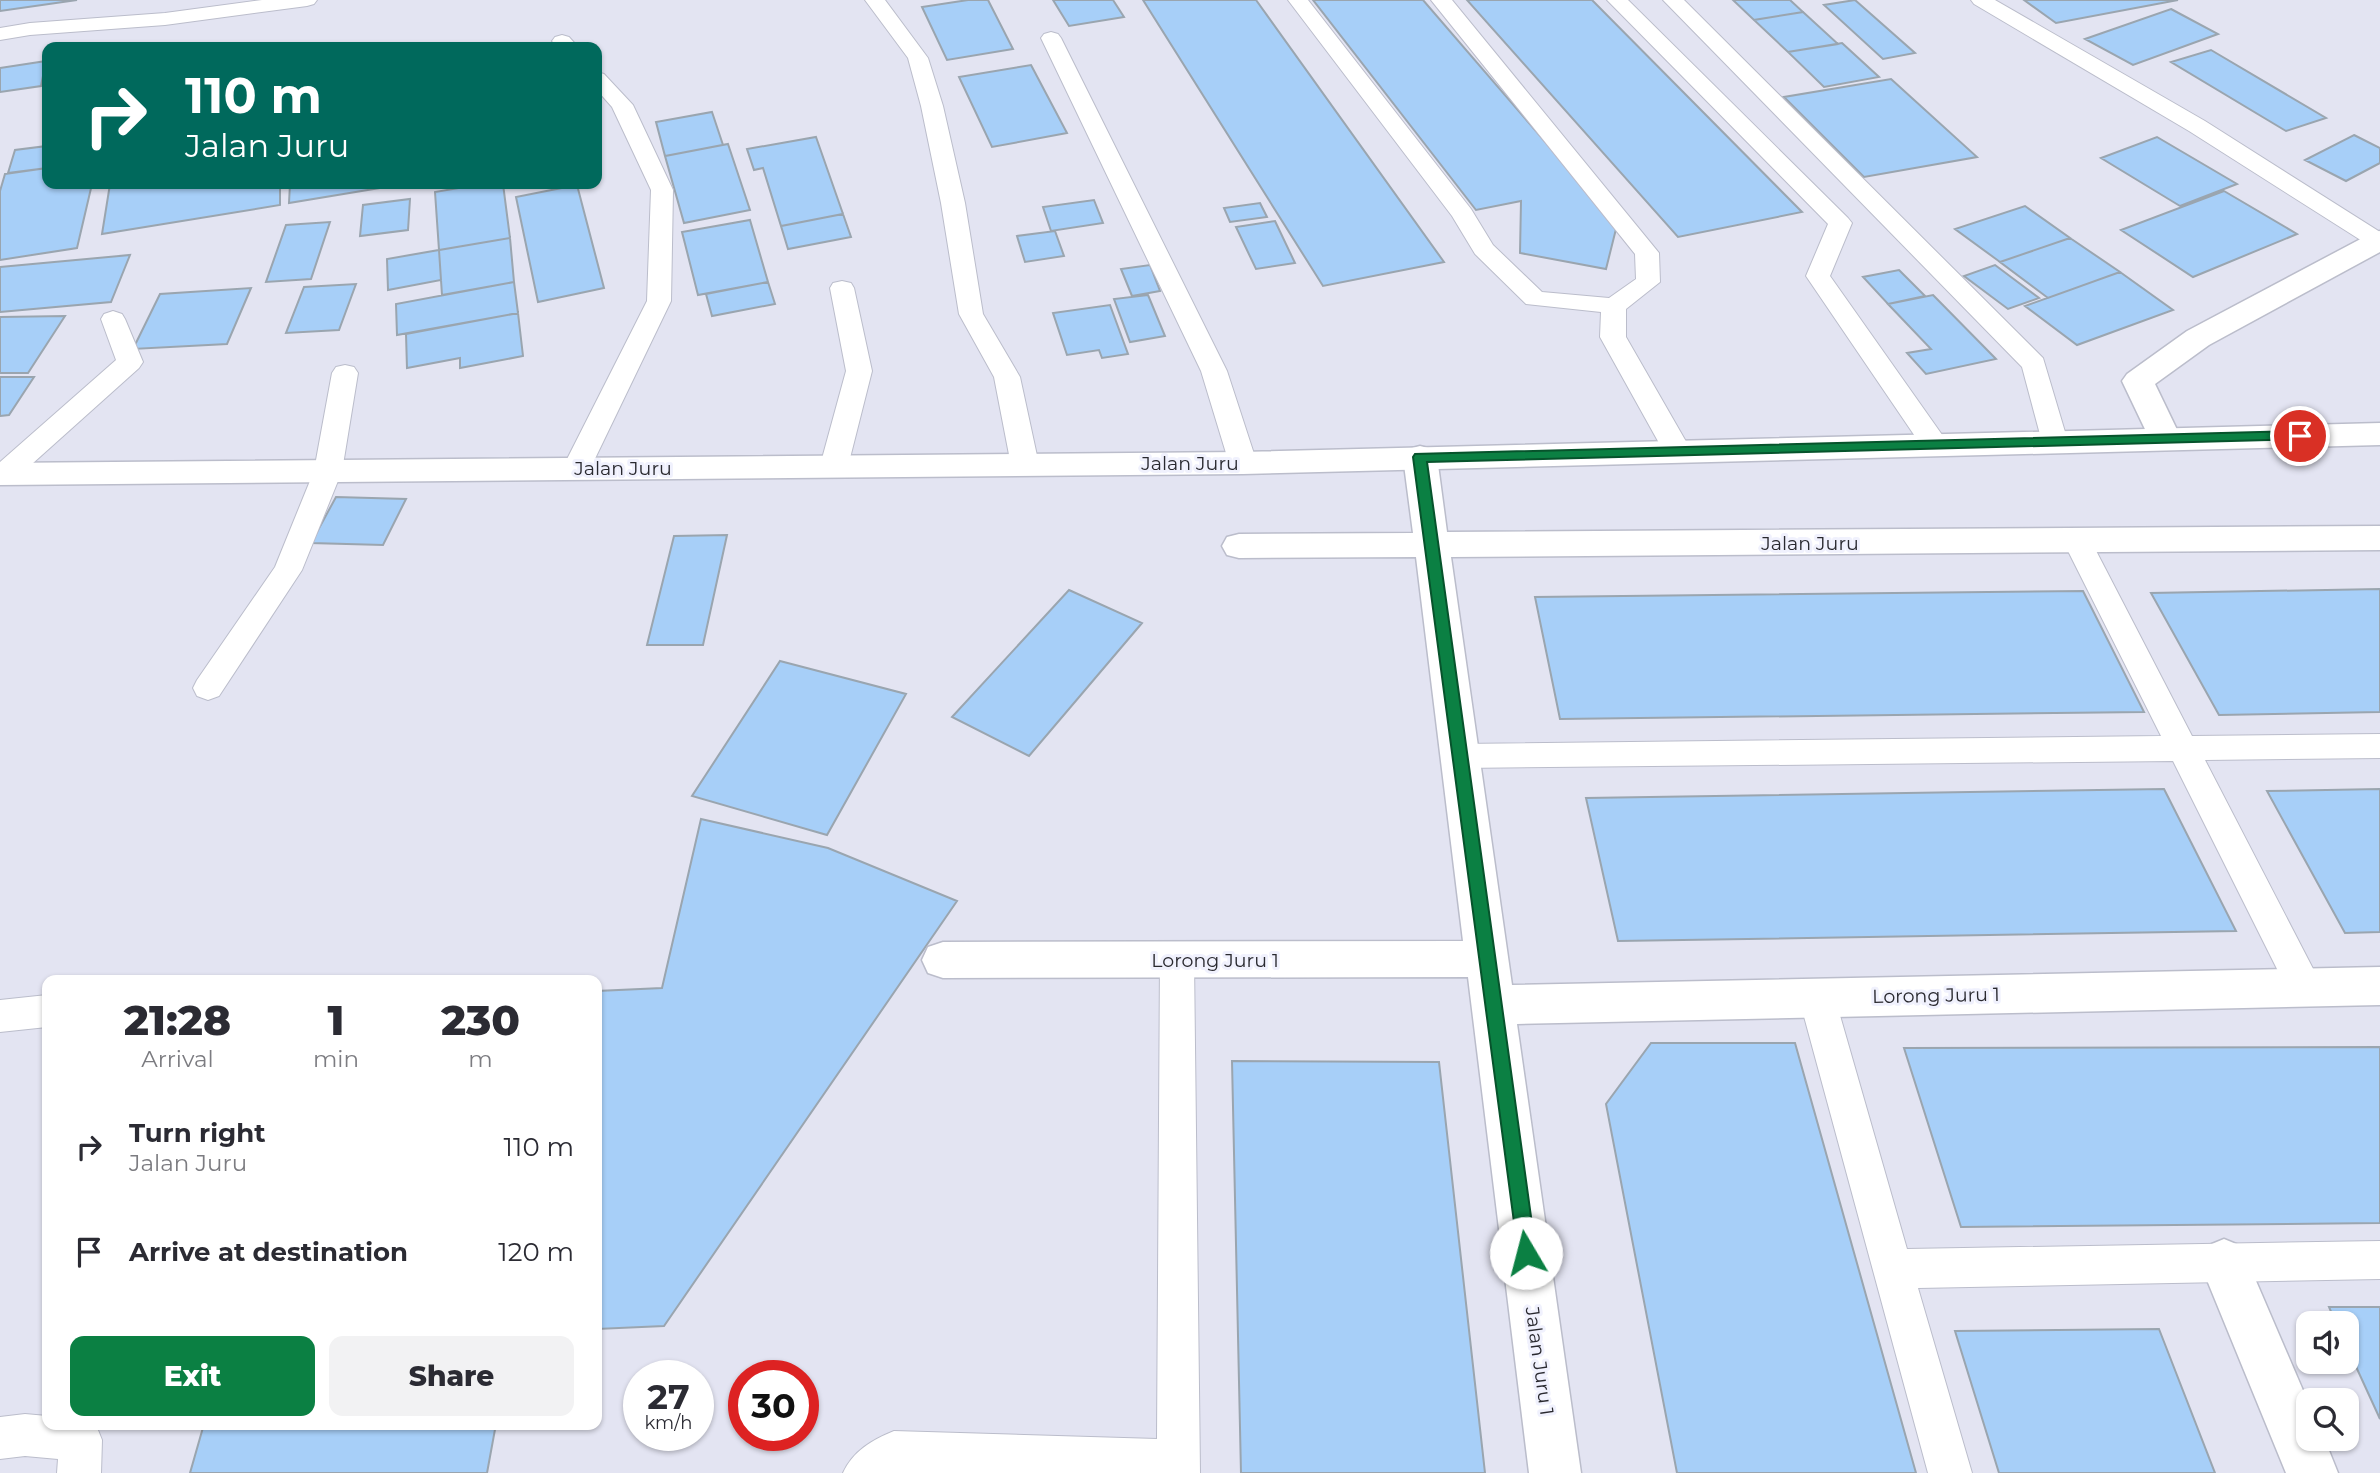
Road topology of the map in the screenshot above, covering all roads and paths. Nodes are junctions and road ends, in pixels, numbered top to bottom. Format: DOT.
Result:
graph roads {
  1 [pos="875,0"];
  2 [pos="1298,0"];
  3 [pos="1441,0"];
  4 [pos="1617,0"];
  5 [pos="1673,0"];
  6 [pos="1981,0"];
  7 [pos="307,1"];
  8 [pos="0,34"];
  9 [pos="1051,38"];
  10 [pos="602,83"];
  11 [pos="2379,240"];
  12 [pos="842,288"];
  13 [pos="1614,306"];
  14 [pos="113,319"];
  15 [pos="345,373"];
  16 [pos="2380,434"];
  17 [pos="2165,438"];
  18 [pos="2055,442"];
  19 [pos="1935,445"];
  20 [pos="1678,452"];
  21 [pos="1420,457"];
  22 [pos="1243,463"];
  23 [pos="1026,465"];
  24 [pos="834,466"];
  25 [pos="576,468"];
  26 [pos="328,471"];
  27 [pos="1,474"];
  28 [pos="2380,538"];
  29 [pos="2077,541"];
  30 [pos="1431,545"];
  31 [pos="1239,547"];
  32 [pos="208,688"];
  33 [pos="2380,746"];
  34 [pos="2182,748"];
  35 [pos="1460,756"];
  36 [pos="1486,959"];
  37 [pos="943,960"];
  38 [pos="1177,960"];
  39 [pos="2380,986"];
  40 [pos="2305,988"];
  41 [pos="1817,998"];
  42 [pos="1492,1005"];
  43 [pos="42,1012"];
  44 [pos="0,1016"];
  45 [pos="2380,1260"];
  46 [pos="2224,1263"];
  47 [pos="1893,1269"];
  48 [pos="0,1437"];
  49 [pos="1178,1467"];
  50 [pos="79,1473"];
  51 [pos="865,1473"];
  52 [pos="1555,1473"];
  53 [pos="1950,1473"];
  54 [pos="2312,1473"];
  1 -- 23 [label="lane"];
  2 -- 13 [label="lane"];
  3 -- 13 [label="lane"];
  4 -- 19 [label="lane"];
  5 -- 18 [label="lane"];
  6 -- 11 [label="lane"];
  7 -- 8 [label="lane"];
  9 -- 22 [label="lane"];
  10 -- 25 [label="lane"];
  11 -- 17 [label="street"];
  12 -- 24 [label="lane"];
  13 -- 20 [label="lane"];
  14 -- 27 [label="lane"];
  15 -- 26 [label="lane"];
  16 -- 17 [label="street, Jalan Juru"];
  17 -- 18 [label="street, Jalan Juru"];
  18 -- 19 [label="street, Jalan Juru"];
  19 -- 20 [label="street, Jalan Juru"];
  20 -- 21 [label="street, Jalan Juru"];
  21 -- 22 [label="street, Jalan Juru"];
  21 -- 30 [label="street, Jalan Juru 1"];
  22 -- 23 [label="street, Jalan Juru"];
  23 -- 24 [label="street, Jalan Juru"];
  24 -- 25 [label="street, Jalan Juru"];
  25 -- 26 [label="street, Jalan Juru"];
  26 -- 27 [label="street, Jalan Juru"];
  26 -- 32 [label="lane"];
  28 -- 29 [label="street, Jalan Juru"];
  29 -- 30 [label="street, Jalan Juru"];
  29 -- 34 [label="lane"];
  30 -- 31 [label="street, Jalan Juru"];
  30 -- 35 [label="street, Jalan Juru 1"];
  33 -- 34 [label="lane"];
  34 -- 35 [label="lane"];
  34 -- 40 [label="lane"];
  35 -- 36 [label="street, Jalan Juru 1"];
  36 -- 38 [label="street, Lorong Juru 1"];
  36 -- 42 [label="street, Jalan Juru 1"];
  37 -- 38 [label="street, Lorong Juru 1"];
  38 -- 49 [label="lane"];
  39 -- 40 [label="street, Lorong Juru 1"];
  40 -- 41 [label="street, Lorong Juru 1"];
  41 -- 42 [label="street, Lorong Juru 1"];
  41 -- 47 [label="lane"];
  42 -- 52 [label="street, Jalan Juru 1"];
  43 -- 44 [label="lane"];
  45 -- 46 [label="lane"];
  46 -- 47 [label="lane"];
  46 -- 54 [label="street"];
  47 -- 53 [label="lane"];
  48 -- 50 [label="lane"];
  49 -- 51 [label="lane"];
}
